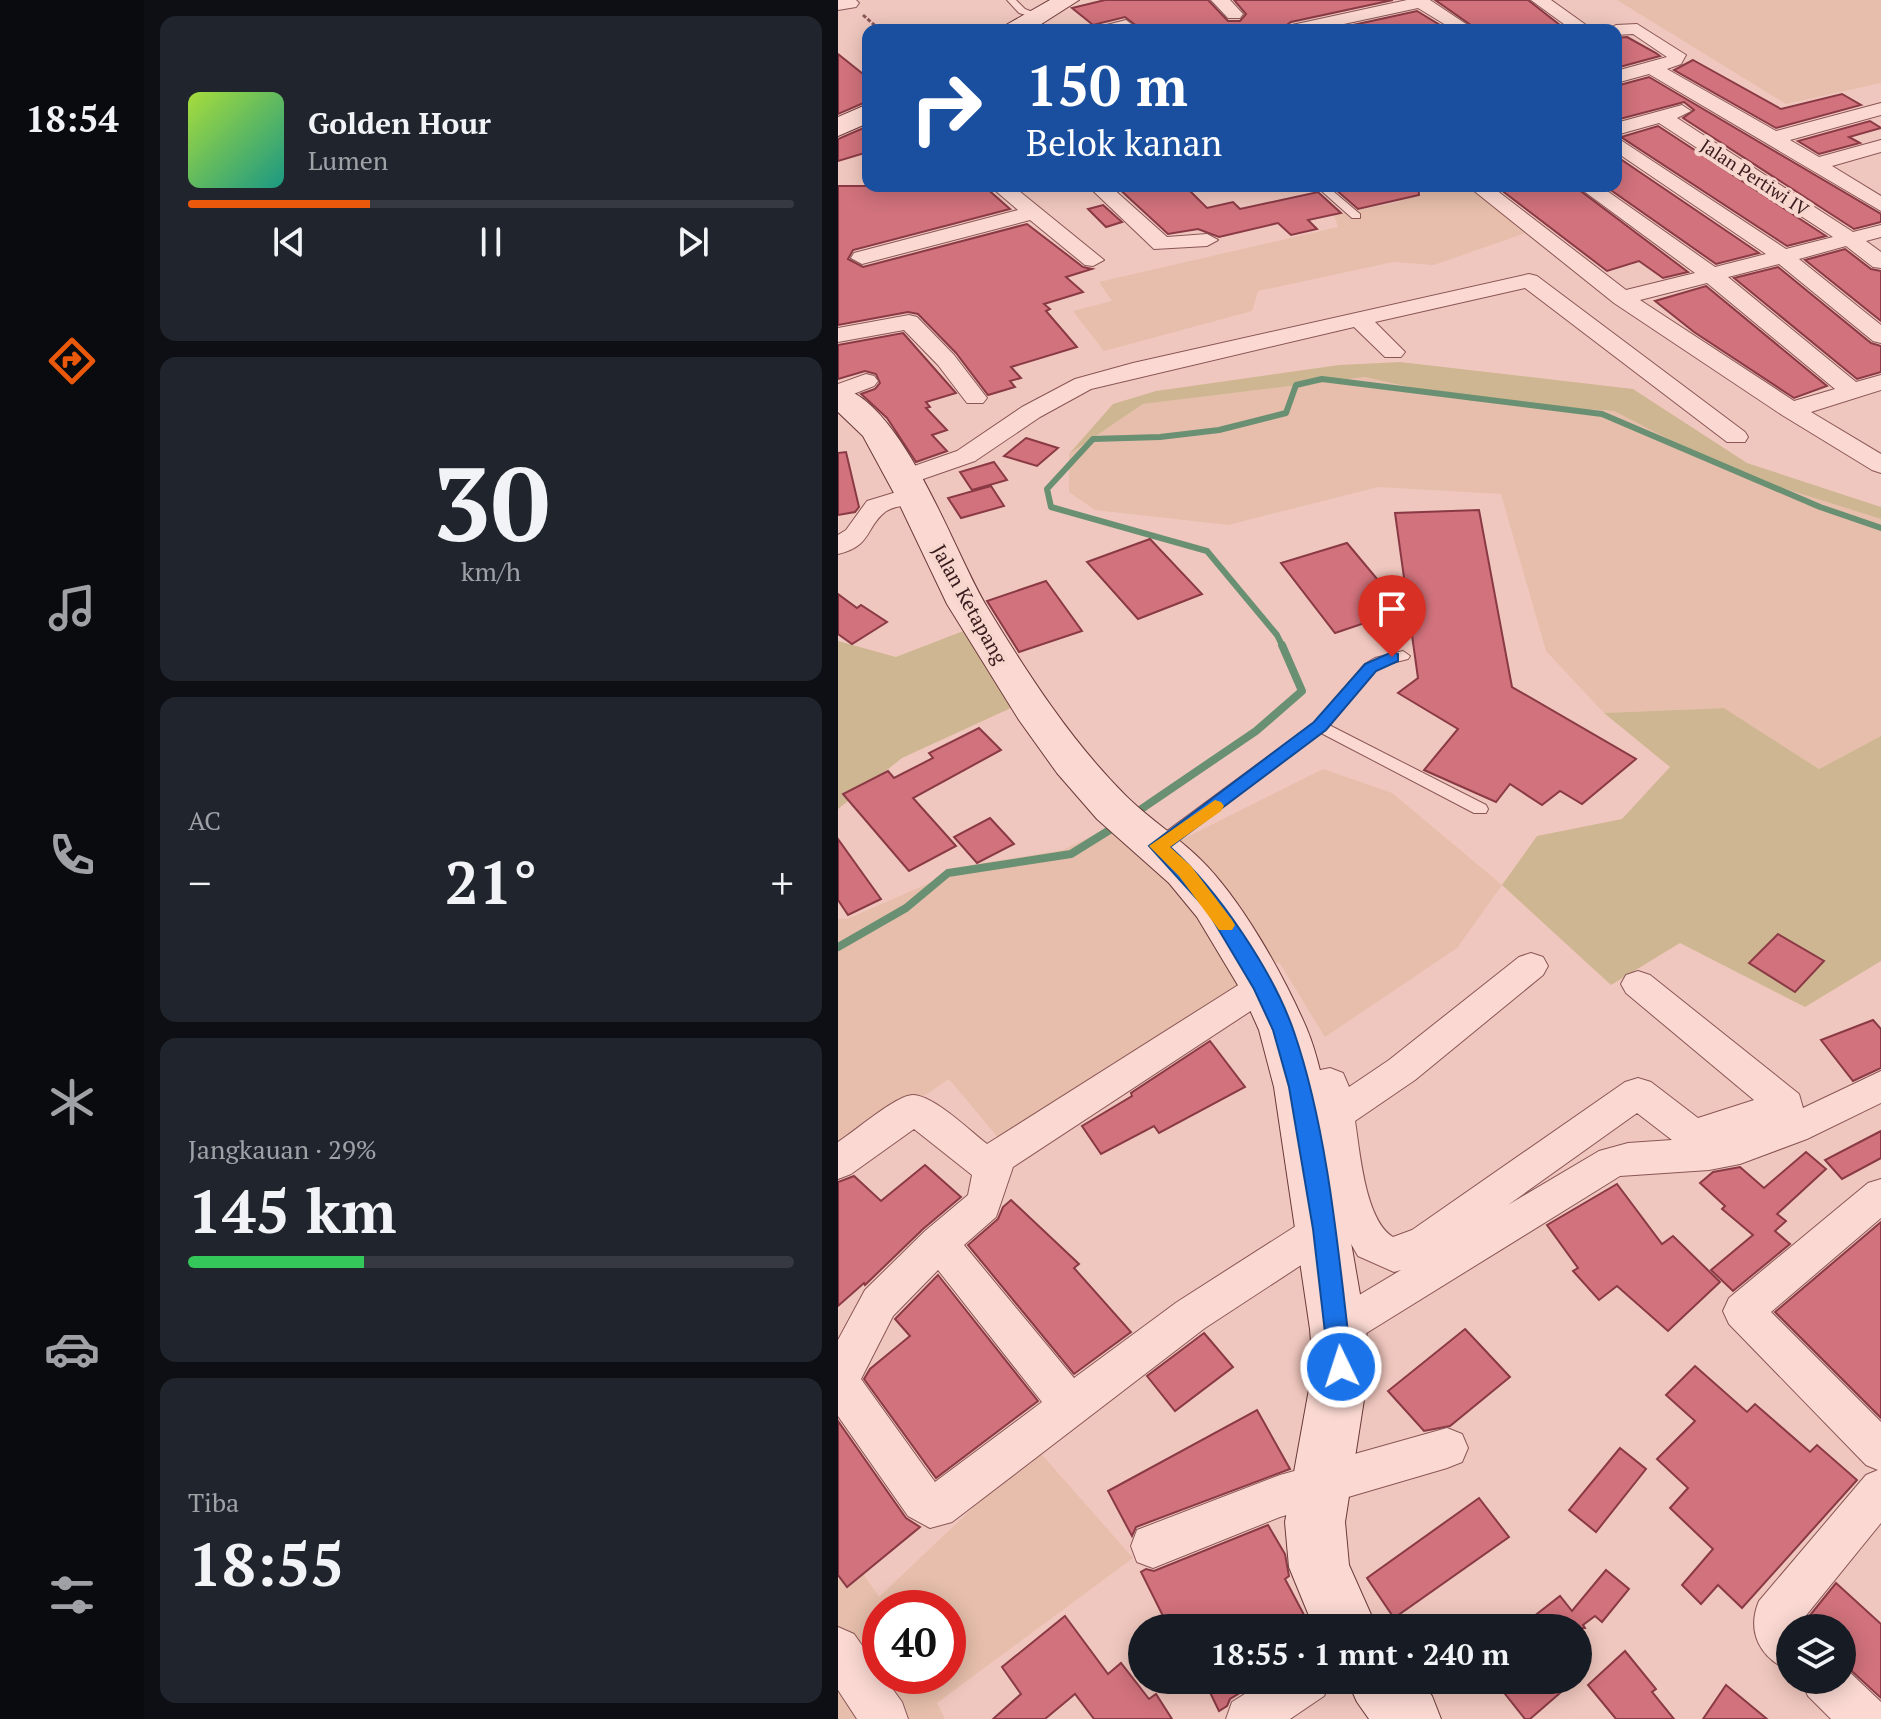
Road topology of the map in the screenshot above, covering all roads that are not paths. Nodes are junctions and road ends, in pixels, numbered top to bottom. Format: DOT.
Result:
graph roads {
  1 [pos="1011,0"];
  2 [pos="1067,0"];
  3 [pos="1220,0"];
  4 [pos="1540,0"];
  5 [pos="1420,1"];
  6 [pos="1234,14"];
  7 [pos="1039,16"];
  8 [pos="1025,24"];
  9 [pos="1318,24"];
  10 [pos="1456,24"];
  11 [pos="1575,24"];
  12 [pos="1622,30"];
  13 [pos="1652,68"];
  14 [pos="1622,76"];
  15 [pos="1713,102"];
  16 [pos="1881,109"];
  17 [pos="862,115"];
  18 [pos="1662,117"];
  19 [pos="1622,127"];
  20 [pos="838,128"];
  21 [pos="1774,138"];
  22 [pos="1881,146"];
  23 [pos="1622,147"];
  24 [pos="1817,164"];
  25 [pos="1009,192"];
  26 [pos="1105,192"];
  27 [pos="1328,192"];
  28 [pos="1486,192"];
  29 [pos="1595,192"];
  30 [pos="1881,205"];
  31 [pos="1032,213"];
  32 [pos="1356,216"];
  33 [pos="1881,231"];
  34 [pos="1848,238"];
  35 [pos="1207,240"];
  36 [pos="1781,256"];
  37 [pos="862,258"];
  38 [pos="1093,260"];
  39 [pos="1881,262"];
  40 [pos="1710,274"];
  41 [pos="1622,298"];
  42 [pos="1359,319"];
  43 [pos="838,335"];
  44 [pos="1881,336"];
  45 [pos="1393,352"];
  46 [pos="1881,382"];
  47 [pos="847,390"];
  48 [pos="1852,391"];
  49 [pos="975,398"];
  50 [pos="1791,410"];
  51 [pos="1736,437"];
  52 [pos="1881,465"];
  53 [pos="908,486"];
  54 [pos="838,546"];
  55 [pos="1403,656"];
  56 [pos="1320,726"];
  57 [pos="1480,809"];
  58 [pos="1137,829"];
  59 [pos="1531,966"];
  60 [pos="1638,984"];
  61 [pos="1263,986"];
  62 [pos="1881,1086"];
  63 [pos="1318,1100"];
  64 [pos="838,1163"];
  65 [pos="990,1168"];
  66 [pos="1881,1195"];
  67 [pos="1324,1229"];
  68 [pos="939,1243"];
  69 [pos="1338,1329"];
  70 [pos="1070,1405"];
  71 [pos="1875,1431"];
  72 [pos="1447,1448"];
  73 [pos="1321,1483"];
  74 [pos="1881,1490"];
  75 [pos="1153,1546"];
  76 [pos="1340,1614"];
  77 [pos="1778,1614"];
  78 [pos="838,1650"];
  79 [pos="1287,1694"];
  80 [pos="1390,1694"];
  81 [pos="1838,1694"];
  82 [pos="885,1719"];
  83 [pos="1249,1719"];
  84 [pos="1409,1719"];
  85 [pos="1864,1719"];
  1 -- 7 [label="lane"];
  2 -- 7 [label="street"];
  3 -- 6 [label="street"];
  4 -- 11 [label="street"];
  5 -- 9 [label="street"];
  5 -- 10 [label="street"];
  7 -- 8 [label="street"];
  12 -- 13 [label="street"];
  13 -- 14 [label="street"];
  13 -- 15 [label="street"];
  15 -- 18 [label="street"];
  15 -- 21 [label="street"];
  16 -- 21 [label="street"];
  17 -- 20 [label="street"];
  18 -- 19 [label="street"];
  18 -- 34 [label="street, Jalan Pertiwi IV"];
  21 -- 24 [label="street"];
  22 -- 24 [label="street"];
  23 -- 36 [label="street"];
  24 -- 30 [label="street"];
  25 -- 31 [label="street"];
  26 -- 35 [label="street"];
  27 -- 32 [label="lane"];
  28 -- 41 [label="street"];
  29 -- 40 [label="street"];
  31 -- 37 [label="street"];
  31 -- 38 [label="street"];
  33 -- 34 [label="street"];
  34 -- 36 [label="street"];
  34 -- 39 [label="street, Jalan Pertiwi IV"];
  36 -- 40 [label="street"];
  36 -- 44 [label="street"];
  40 -- 41 [label="street"];
  40 -- 48 [label="street"];
  41 -- 50 [label="street"];
  42 -- 45 [label="street"];
  42 -- 51 [label="street"];
  42 -- 53 [label="street"];
  43 -- 49 [label="street"];
  46 -- 48 [label="street"];
  47 -- 53 [label="street, Jalan Ketapang"];
  48 -- 50 [label="street"];
  50 -- 52 [label="street"];
  53 -- 54 [label="street"];
  53 -- 58 [label="street, Jalan Ketapang"];
  55 -- 56 [label="lane"];
  56 -- 57 [label="lane"];
  56 -- 58 [label="lane"];
  58 -- 61 [label="street, Jalan Ketapang"];
  59 -- 63 [label="street"];
  60 -- 63 [label="street"];
  61 -- 63 [label="street, Jalan Ketapang"];
  61 -- 65 [label="street"];
  62 -- 69 [label="street"];
  63 -- 67 [label="street, Jalan Ketapang"];
  64 -- 65 [label="street"];
  65 -- 68 [label="street"];
  66 -- 71 [label="street"];
  67 -- 69 [label="street, Jalan Ketapang"];
  67 -- 70 [label="street"];
  68 -- 70 [label="street"];
  68 -- 70 [label="street"];
  69 -- 73 [label="street, Jalan Ketapang"];
  72 -- 73 [label="street"];
  73 -- 75 [label="street"];
  73 -- 76 [label="street, Jalan Ketapang"];
  74 -- 77 [label="street"];
  78 -- 82 [label="street"];
  79 -- 83 [label="street"];
  80 -- 84 [label="street"];
  81 -- 85 [label="street"];
}
